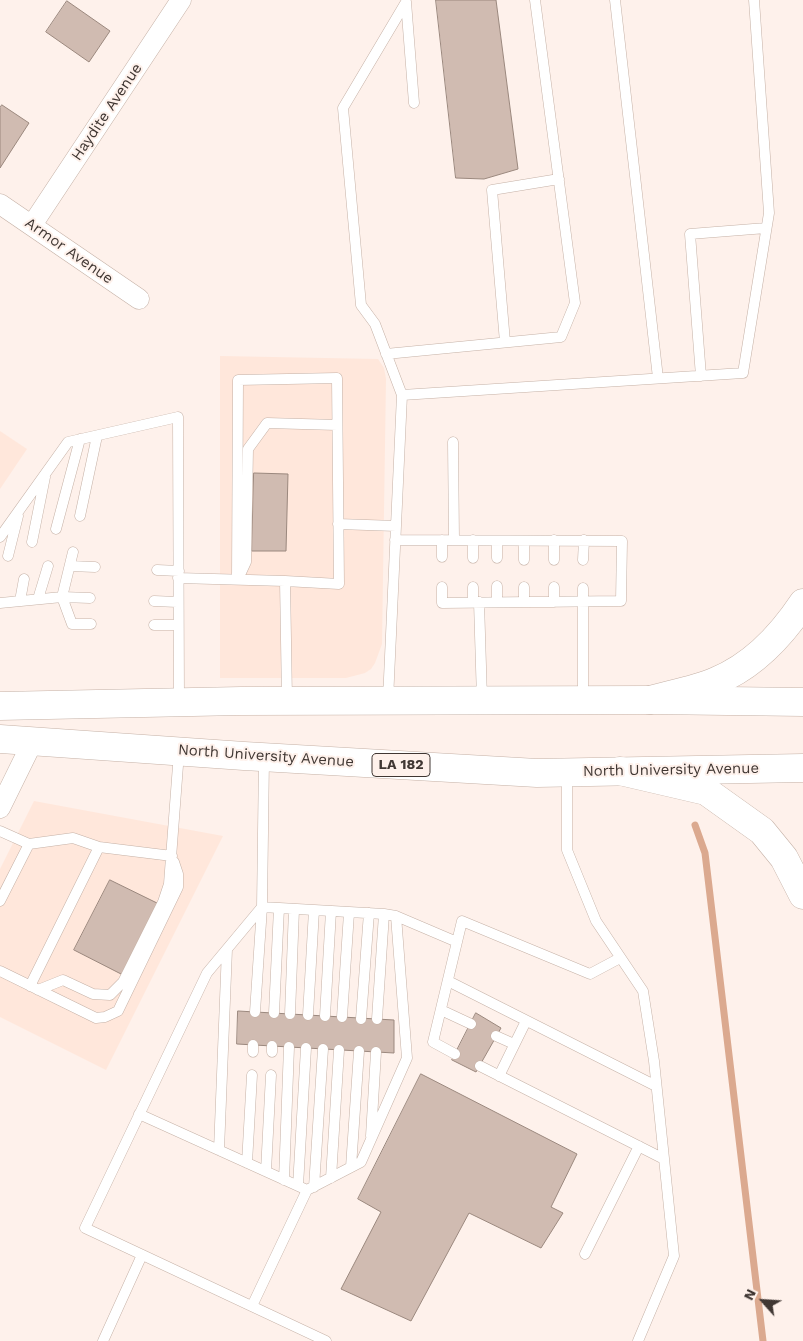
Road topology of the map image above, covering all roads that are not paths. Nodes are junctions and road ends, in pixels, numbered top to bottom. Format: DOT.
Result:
graph roads {
  1 [pos="181,0"];
  2 [pos="535,0"];
  3 [pos="615,0"];
  4 [pos="754,0"];
  5 [pos="407,1"];
  6 [pos="414,103"];
  7 [pos="559,180"];
  8 [pos="0,204"];
  9 [pos="32,225"];
  10 [pos="766,228"];
  11 [pos="138,299"];
  12 [pos="505,342"];
  13 [pos="386,354"];
  14 [pos="701,376"];
  15 [pos="658,378"];
  16 [pos="402,395"];
  17 [pos="337,425"];
  18 [pos="97,436"];
  19 [pos="80,439"];
  20 [pos="453,442"];
  21 [pos="46,472"];
  22 [pos="20,509"];
  23 [pos="80,516"];
  24 [pos="338,524"];
  25 [pos="396,526"];
  26 [pos="56,529"];
  27 [pos="0,537"];
  28 [pos="395,540"];
  29 [pos="442,540"];
  30 [pos="454,540"];
  31 [pos="473,540"];
  32 [pos="554,540"];
  33 [pos="584,540"];
  34 [pos="497,541"];
  35 [pos="524,541"];
  36 [pos="32,542"];
  37 [pos="73,552"];
  38 [pos="8,556"];
  39 [pos="442,557"];
  40 [pos="473,558"];
  41 [pos="497,558"];
  42 [pos="524,560"];
  43 [pos="554,560"];
  44 [pos="583,560"];
  45 [pos="48,566"];
  46 [pos="70,566"];
  47 [pos="95,567"];
  48 [pos="157,570"];
  49 [pos="179,575"];
  50 [pos="24,579"];
  51 [pos="237,579"];
  52 [pos="285,581"];
  53 [pos="497,586"];
  54 [pos="524,586"];
  55 [pos="442,587"];
  56 [pos="473,587"];
  57 [pos="554,587"];
  58 [pos="583,588"];
  59 [pos="62,597"];
  60 [pos="90,598"];
  61 [pos="38,599"];
  62 [pos="20,601"];
  63 [pos="154,601"];
  64 [pos="582,601"];
  65 [pos="177,602"];
  66 [pos="476,602"];
  67 [pos="496,602"];
  68 [pos="524,602"];
  69 [pos="554,602"];
  70 [pos="0,603"];
  71 [pos="803,603"];
  72 [pos="90,624"];
  73 [pos="154,625"];
  74 [pos="178,625"];
  75 [pos="287,700"];
  76 [pos="388,700"];
  77 [pos="482,700"];
  78 [pos="583,700"];
  79 [pos="650,700"];
  80 [pos="179,702"];
  81 [pos="803,702"];
  82 [pos="0,706"];
  83 [pos="0,739"];
  84 [pos="33,741"];
  85 [pos="180,751"];
  86 [pos="264,756"];
  87 [pos="803,768"];
  88 [pos="620,771"];
  89 [pos="567,772"];
  90 [pos="0,808"];
  91 [pos="0,831"];
  92 [pos="28,844"];
  93 [pos="99,847"];
  94 [pos="172,856"];
  95 [pos="803,895"];
  96 [pos="0,901"];
  97 [pos="262,907"];
  98 [pos="279,908"];
  99 [pos="294,909"];
  100 [pos="314,910"];
  101 [pos="331,911"];
  102 [pos="349,913"];
  103 [pos="369,913"];
  104 [pos="384,914"];
  105 [pos="396,916"];
  106 [pos="457,942"];
  107 [pos="227,949"];
  108 [pos="620,958"];
  109 [pos="0,971"];
  110 [pos="448,981"];
  111 [pos="34,988"];
  112 [pos="441,1010"];
  113 [pos="255,1012"];
  114 [pos="274,1013"];
  115 [pos="290,1014"];
  116 [pos="308,1015"];
  117 [pos="325,1016"];
  118 [pos="342,1017"];
  119 [pos="361,1018"];
  120 [pos="378,1019"];
  121 [pos="526,1021"];
  122 [pos="471,1024"];
  123 [pos="496,1036"];
  124 [pos="514,1044"];
  125 [pos="289,1047"];
  126 [pos="306,1048"];
  127 [pos="322,1049"];
  128 [pos="339,1050"];
  129 [pos="359,1051"];
  130 [pos="376,1052"];
  131 [pos="455,1054"];
  132 [pos="480,1066"];
  133 [pos="252,1075"];
  134 [pos="271,1075"];
  135 [pos="499,1076"];
  136 [pos="656,1086"];
  137 [pos="139,1114"];
  138 [pos="370,1142"];
  139 [pos="639,1146"];
  140 [pos="219,1150"];
  141 [pos="664,1159"];
  142 [pos="247,1163"];
  143 [pos="352,1167"];
  144 [pos="266,1172"];
  145 [pos="331,1178"];
  146 [pos="284,1180"];
  147 [pos="306,1188"];
  148 [pos="142,1254"];
  149 [pos="585,1254"];
  150 [pos="252,1306"];
  151 [pos="103,1341"];
  152 [pos="326,1341"];
  153 [pos="638,1341"];
  1 -- 9 [label="street, Haydite Avenue"];
  2 -- 7 [label="lane"];
  3 -- 15 [label="lane"];
  4 -- 10 [label="lane"];
  5 -- 6 [label="lane"];
  5 -- 13 [label="lane"];
  7 -- 12 [label="lane"];
  7 -- 12 [label="lane"];
  8 -- 9 [label="street, Armor Avenue"];
  9 -- 11 [label="street, Armor Avenue"];
  10 -- 14 [label="lane"];
  10 -- 14 [label="lane"];
  12 -- 13 [label="lane"];
  13 -- 16 [label="lane"];
  14 -- 15 [label="lane"];
  15 -- 16 [label="lane"];
  16 -- 25 [label="lane"];
  17 -- 24 [label="lane"];
  17 -- 51 [label="lane"];
  17 -- 51 [label="lane"];
  18 -- 19 [label="lane"];
  18 -- 23 [label="lane"];
  18 -- 49 [label="lane"];
  19 -- 21 [label="lane"];
  19 -- 26 [label="lane"];
  20 -- 30 [label="lane"];
  21 -- 22 [label="lane"];
  21 -- 36 [label="lane"];
  22 -- 27 [label="lane"];
  22 -- 38 [label="lane"];
  24 -- 25 [label="lane"];
  24 -- 52 [label="lane"];
  25 -- 28 [label="lane"];
  28 -- 29 [label="lane"];
  28 -- 76 [label="lane"];
  29 -- 30 [label="lane"];
  29 -- 39 [label="lane"];
  30 -- 31 [label="lane"];
  31 -- 34 [label="lane"];
  31 -- 40 [label="lane"];
  32 -- 33 [label="lane"];
  32 -- 35 [label="lane"];
  32 -- 43 [label="lane"];
  33 -- 44 [label="lane"];
  33 -- 64 [label="lane"];
  34 -- 35 [label="lane"];
  34 -- 41 [label="lane"];
  35 -- 42 [label="lane"];
  37 -- 46 [label="lane"];
  45 -- 61 [label="lane"];
  46 -- 47 [label="lane"];
  46 -- 59 [label="lane"];
  48 -- 49 [label="lane"];
  49 -- 51 [label="lane"];
  49 -- 65 [label="lane"];
  50 -- 62 [label="lane"];
  51 -- 52 [label="lane"];
  52 -- 75 [label="lane"];
  53 -- 67 [label="lane"];
  54 -- 68 [label="lane"];
  55 -- 66 [label="lane"];
  56 -- 66 [label="lane"];
  57 -- 69 [label="lane"];
  58 -- 64 [label="lane"];
  59 -- 60 [label="lane"];
  59 -- 61 [label="lane"];
  59 -- 72 [label="lane"];
  61 -- 62 [label="lane"];
  62 -- 70 [label="lane"];
  63 -- 65 [label="lane"];
  64 -- 69 [label="lane"];
  64 -- 78 [label="lane"];
  65 -- 74 [label="lane"];
  66 -- 67 [label="lane"];
  66 -- 77 [label="lane"];
  67 -- 68 [label="lane"];
  68 -- 69 [label="lane"];
  71 -- 79 [label="main road"];
  73 -- 74 [label="lane"];
  74 -- 80 [label="lane"];
  75 -- 76 [label="main road"];
  75 -- 80 [label="main road"];
  76 -- 77 [label="main road"];
  77 -- 78 [label="main road"];
  78 -- 79 [label="main road"];
  79 -- 81 [label="main road"];
  80 -- 82 [label="main road"];
  83 -- 84 [label="main road, North University Avenue / LA 182"];
  84 -- 85 [label="main road, North University Avenue / LA 182"];
  84 -- 90 [label="street"];
  85 -- 86 [label="main road, North University Avenue / LA 182"];
  85 -- 94 [label="lane"];
  86 -- 89 [label="main road, North University Avenue / LA 182"];
  86 -- 97 [label="lane"];
  87 -- 88 [label="main road, North University Avenue / LA 182"];
  88 -- 89 [label="main road, North University Avenue / LA 182"];
  88 -- 95 [label="main road"];
  89 -- 108 [label="lane"];
  91 -- 92 [label="lane"];
  92 -- 93 [label="lane"];
  92 -- 96 [label="lane"];
  93 -- 94 [label="lane"];
  93 -- 111 [label="lane"];
  94 -- 111 [label="lane"];
  94 -- 111 [label="lane"];
  97 -- 98 [label="lane"];
  97 -- 107 [label="lane"];
  97 -- 113 [label="lane"];
  98 -- 99 [label="lane"];
  98 -- 114 [label="lane"];
  99 -- 100 [label="lane"];
  99 -- 115 [label="lane"];
  100 -- 101 [label="lane"];
  100 -- 116 [label="lane"];
  101 -- 102 [label="lane"];
  101 -- 117 [label="lane"];
  102 -- 103 [label="lane"];
  102 -- 118 [label="lane"];
  103 -- 104 [label="lane"];
  103 -- 119 [label="lane"];
  104 -- 105 [label="lane"];
  104 -- 120 [label="lane"];
  105 -- 106 [label="lane"];
  105 -- 138 [label="lane"];
  106 -- 108 [label="lane"];
  106 -- 110 [label="lane"];
  107 -- 137 [label="lane"];
  107 -- 140 [label="lane"];
  108 -- 136 [label="lane"];
  109 -- 111 [label="lane"];
  110 -- 112 [label="lane"];
  110 -- 121 [label="lane"];
  112 -- 122 [label="lane"];
  112 -- 131 [label="lane"];
  121 -- 124 [label="lane"];
  121 -- 136 [label="lane"];
  123 -- 124 [label="lane"];
  124 -- 135 [label="lane"];
  125 -- 146 [label="lane"];
  126 -- 147 [label="lane"];
  127 -- 147 [label="lane"];
  128 -- 145 [label="lane"];
  129 -- 143 [label="lane"];
  130 -- 138 [label="lane"];
  132 -- 135 [label="lane"];
  133 -- 142 [label="lane"];
  134 -- 144 [label="lane"];
  135 -- 139 [label="lane"];
  136 -- 141 [label="lane"];
  137 -- 140 [label="lane"];
  137 -- 148 [label="lane"];
  138 -- 143 [label="lane"];
  139 -- 141 [label="lane"];
  139 -- 149 [label="lane"];
  140 -- 142 [label="lane"];
  141 -- 153 [label="lane"];
  142 -- 144 [label="lane"];
  143 -- 145 [label="lane"];
  144 -- 146 [label="lane"];
  145 -- 147 [label="lane"];
  146 -- 147 [label="lane"];
  147 -- 150 [label="lane"];
  148 -- 150 [label="lane"];
  148 -- 151 [label="lane"];
  150 -- 152 [label="lane"];
}
